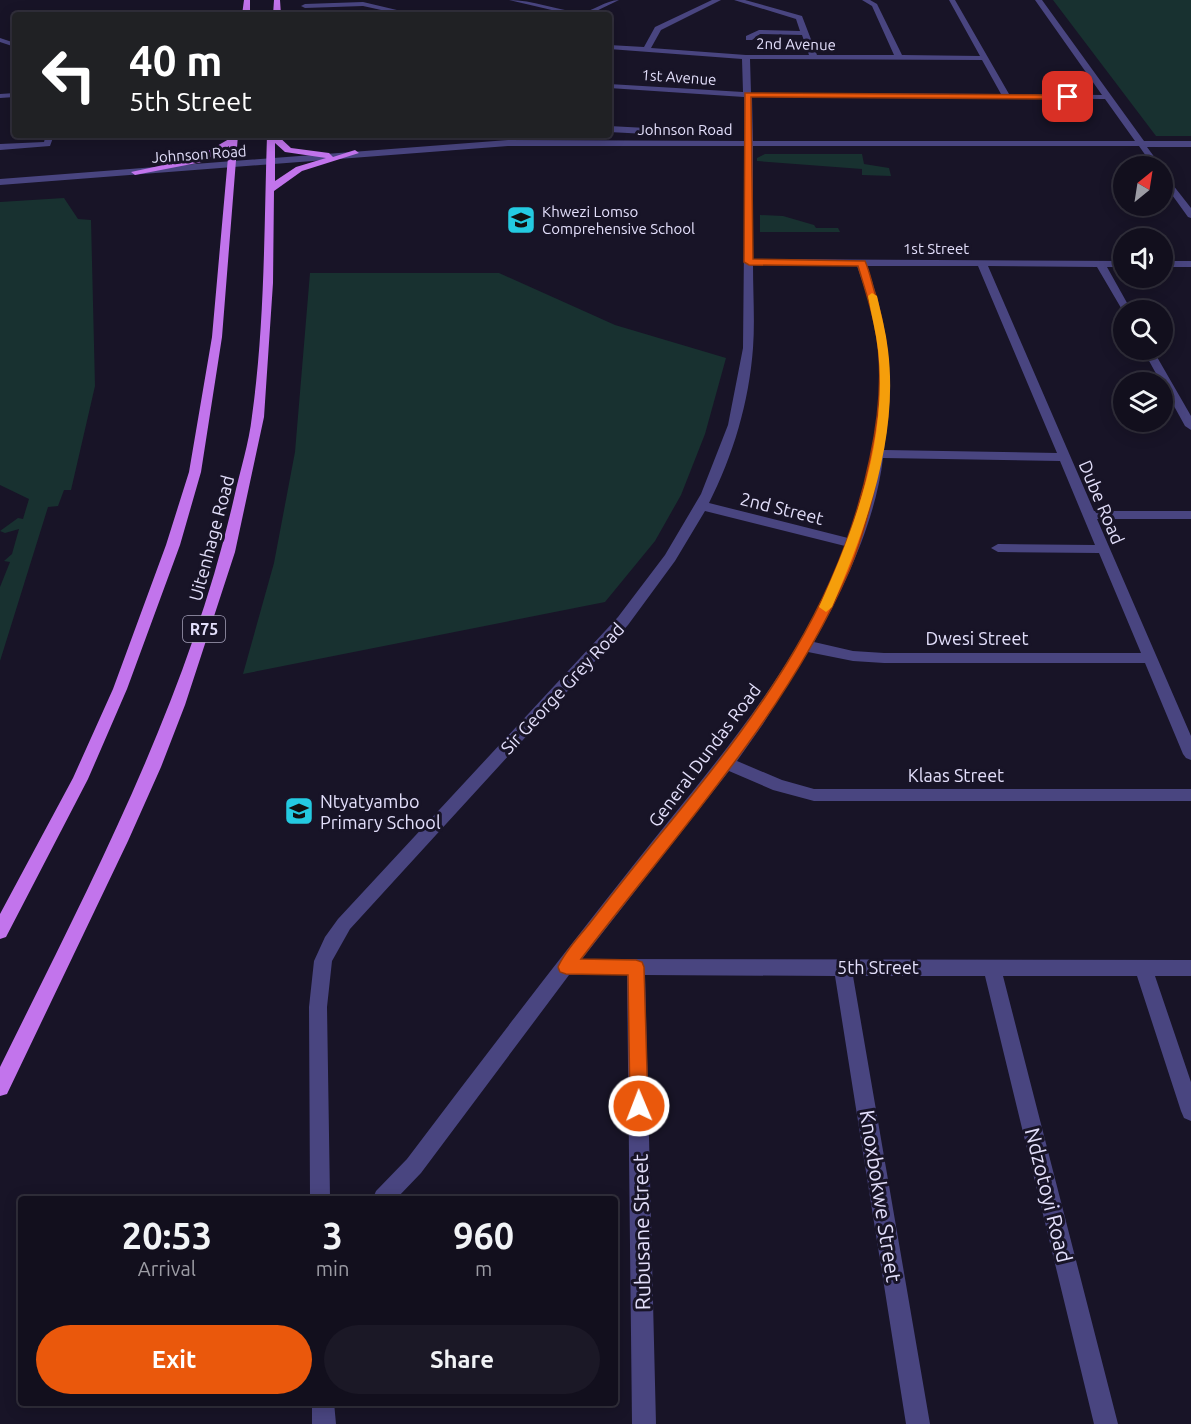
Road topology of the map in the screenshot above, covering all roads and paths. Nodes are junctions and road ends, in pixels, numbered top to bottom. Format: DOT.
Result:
graph roads {
  1 [pos="512,0"];
  2 [pos="616,0"];
  3 [pos="718,0"];
  4 [pos="737,0"];
  5 [pos="865,0"];
  6 [pos="952,0"];
  7 [pos="1038,0"];
  8 [pos="305,3"];
  9 [pos="400,12"];
  10 [pos="568,12"];
  11 [pos="589,12"];
  12 [pos="805,33"];
  13 [pos="749,38"];
  14 [pos="612,47"];
  15 [pos="646,51"];
  16 [pos="746,57"];
  17 [pos="814,58"];
  18 [pos="899,58"];
  19 [pos="984,58"];
  20 [pos="612,86"];
  21 [pos="747,95"];
  22 [pos="1007,97"];
  23 [pos="1108,97"];
  24 [pos="612,129"];
  25 [pos="232,138"];
  26 [pos="234,138"];
  27 [pos="271,138"];
  28 [pos="274,138"];
  29 [pos="443,138"];
  30 [pos="748,138"];
  31 [pos="48,140"];
  32 [pos="1141,144"];
  33 [pos="1191,144"];
  34 [pos="443,146"];
  35 [pos="0,147"];
  36 [pos="355,153"];
  37 [pos="329,156"];
  38 [pos="1150,156"];
  39 [pos="271,162"];
  40 [pos="232,165"];
  41 [pos="135,172"];
  42 [pos="0,182"];
  43 [pos="270,190"];
  44 [pos="1173,190"];
  45 [pos="1191,215"];
  46 [pos="749,262"];
  47 [pos="861,263"];
  48 [pos="982,264"];
  49 [pos="1113,264"];
  50 [pos="1173,264"];
  51 [pos="1191,264"];
  52 [pos="1101,265"];
  53 [pos="1120,300"];
  54 [pos="1154,360"];
  55 [pos="1191,426"];
  56 [pos="878,454"];
  57 [pos="1063,457"];
  58 [pos="703,506"];
  59 [pos="1090,515"];
  60 [pos="1191,515"];
  61 [pos="853,544"];
  62 [pos="998,549"];
  63 [pos="1102,549"];
  64 [pos="806,646"];
  65 [pos="1149,658"];
  66 [pos="1191,754"];
  67 [pos="726,763"];
  68 [pos="1191,795"];
  69 [pos="0,931"];
  70 [pos="992,966"];
  71 [pos="566,967"];
  72 [pos="636,967"];
  73 [pos="843,967"];
  74 [pos="1143,967"];
  75 [pos="1191,968"];
  76 [pos="0,1087"];
  77 [pos="1191,1111"];
  78 [pos="320,1196"];
  79 [pos="385,1196"];
  80 [pos="323,1406"];
  81 [pos="324,1424"];
  82 [pos="644,1424"];
  83 [pos="918,1424"];
  84 [pos="1106,1424"];
  1 -- 10 [label="street"];
  2 -- 11 [label="street"];
  3 -- 15 [label="street"];
  4 -- 12 [label="street"];
  5 -- 18 [label="street"];
  6 -- 19 [label="street"];
  7 -- 23 [label="street"];
  8 -- 9 [label="street"];
  12 -- 13 [label="street"];
  12 -- 17 [label="street"];
  14 -- 15 [label="street, 2nd Avenue"];
  15 -- 16 [label="street, 2nd Avenue"];
  16 -- 17 [label="street, 2nd Avenue"];
  16 -- 21 [label="street, Sir George Grey Road"];
  17 -- 18 [label="street, 2nd Avenue"];
  18 -- 19 [label="street, 2nd Avenue"];
  19 -- 22 [label="street"];
  20 -- 21 [label="street, 1st Avenue"];
  21 -- 22 [label="street, 1st Avenue"];
  21 -- 30 [label="street, Sir George Grey Road"];
  22 -- 23 [label="street, 1st Avenue"];
  23 -- 32 [label="street"];
  24 -- 30 [label="street"];
  25 -- 41 [label="main road"];
  26 -- 40 [label="main road, Uitenhage Road"];
  27 -- 39 [label="main road, Uitenhage Road / R75"];
  28 -- 37 [label="main road"];
  29 -- 34 [label="street"];
  30 -- 32 [label="street, Johnson Road"];
  30 -- 34 [label="street, Johnson Road"];
  30 -- 46 [label="street, Sir George Grey Road"];
  31 -- 35 [label="street"];
  32 -- 33 [label="street, Johnson Road"];
  32 -- 38 [label="street"];
  34 -- 36 [label="street, Johnson Road"];
  36 -- 37 [label="street, Johnson Road"];
  36 -- 43 [label="main road"];
  37 -- 39 [label="street, Johnson Road"];
  39 -- 40 [label="street, Johnson Road"];
  39 -- 43 [label="main road, Uitenhage Road / R75"];
  40 -- 41 [label="street, Johnson Road"];
  40 -- 69 [label="main road, Uitenhage Road"];
  41 -- 42 [label="street, Johnson Road"];
  43 -- 76 [label="main road, Uitenhage Road / R75"];
  44 -- 45 [label="street"];
  46 -- 47 [label="street, 1st Street"];
  46 -- 58 [label="street, Sir George Grey Road"];
  47 -- 48 [label="street, 1st Street"];
  47 -- 56 [label="street, General Dundas Road"];
  48 -- 52 [label="street, 1st Street"];
  48 -- 57 [label="street, Dube Road"];
  49 -- 52 [label="street, 1st Street"];
  50 -- 51 [label="street"];
  52 -- 53 [label="street"];
  54 -- 55 [label="street"];
  56 -- 57 [label="street"];
  56 -- 61 [label="street, General Dundas Road"];
  57 -- 59 [label="street, Dube Road"];
  58 -- 61 [label="street, 2nd Street"];
  58 -- 78 [label="street, Sir George Grey Road"];
  59 -- 60 [label="street"];
  59 -- 63 [label="street, Dube Road"];
  61 -- 64 [label="street, General Dundas Road"];
  62 -- 63 [label="street"];
  63 -- 65 [label="street, Dube Road"];
  64 -- 65 [label="street, Dwesi Street"];
  64 -- 67 [label="street, General Dundas Road"];
  65 -- 66 [label="street, Dube Road"];
  67 -- 68 [label="street, Klaas Street"];
  67 -- 71 [label="street, General Dundas Road"];
  70 -- 73 [label="street, 5th Street"];
  70 -- 74 [label="street, 5th Street"];
  70 -- 84 [label="street, Ndzotoyi Road"];
  71 -- 72 [label="street, 5th Street"];
  71 -- 79 [label="street, General Dundas Road"];
  72 -- 73 [label="street, 5th Street"];
  72 -- 82 [label="street, Rubusane Street"];
  73 -- 83 [label="street, Knoxbokwe Street"];
  74 -- 75 [label="street, 5th Street"];
  74 -- 77 [label="street"];
  80 -- 81 [label="street"];
}
